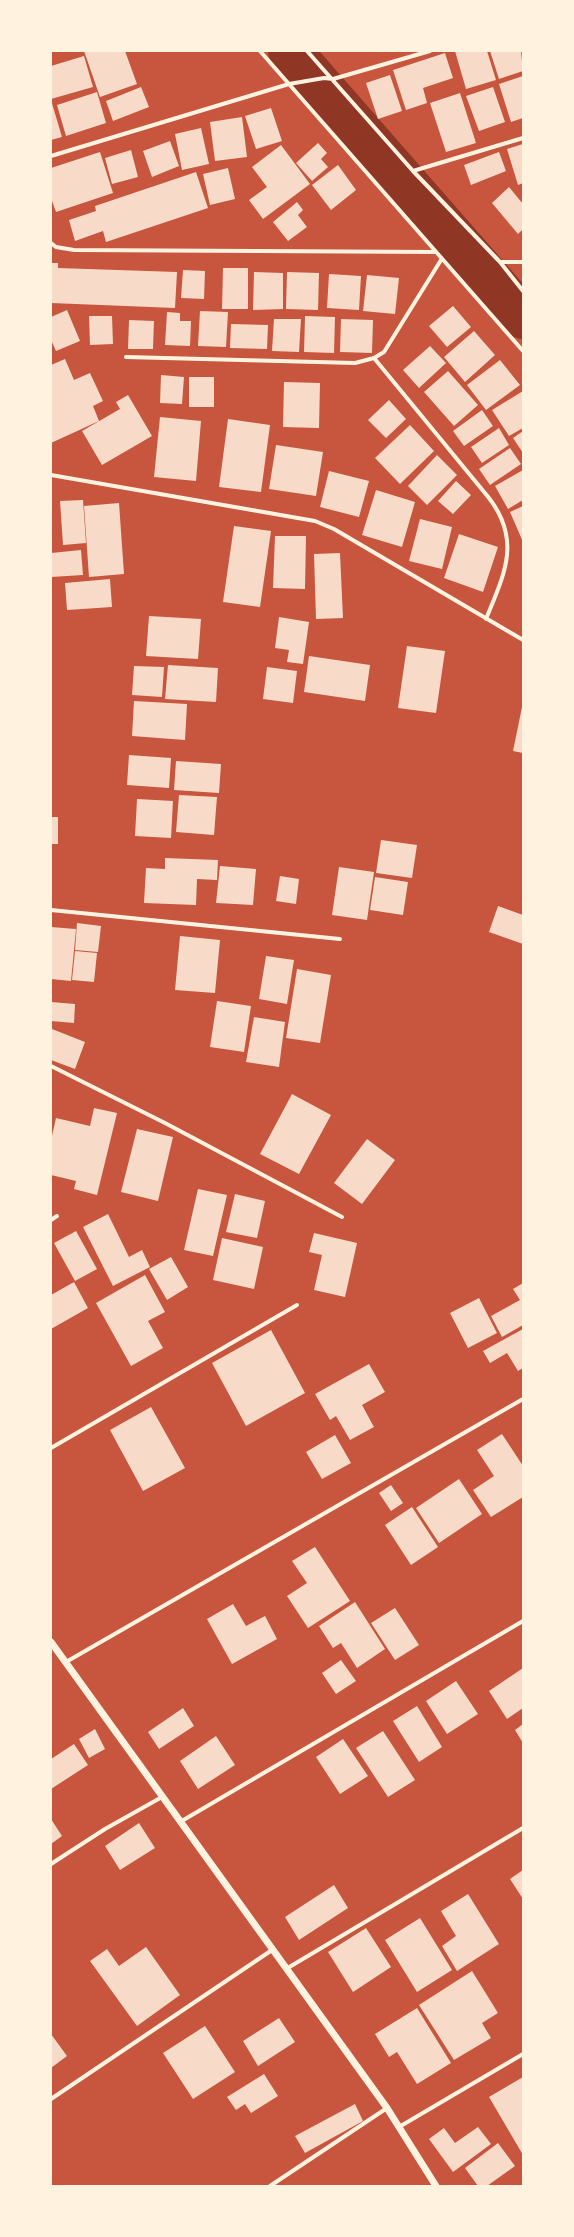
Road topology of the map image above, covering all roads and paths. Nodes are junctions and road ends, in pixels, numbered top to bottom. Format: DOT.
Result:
graph roads {
  1 [pos="260,51"];
  2 [pos="307,51"];
  3 [pos="430,51"];
  4 [pos="332,79"];
  5 [pos="289,84"];
  6 [pos="523,138"];
  7 [pos="51,156"];
  8 [pos="413,171"];
  9 [pos="51,243"];
  10 [pos="436,252"];
  11 [pos="441,260"];
  12 [pos="500,262"];
  13 [pos="523,262"];
  14 [pos="523,291"];
  15 [pos="523,351"];
  16 [pos="126,357"];
  17 [pos="374,358"];
  18 [pos="51,475"];
  19 [pos="486,619"];
  20 [pos="523,640"];
  21 [pos="51,910"];
  22 [pos="340,939"];
  23 [pos="51,1066"];
  24 [pos="57,1216"];
  25 [pos="342,1217"];
  26 [pos="51,1220"];
  27 [pos="297,1305"];
  28 [pos="523,1399"];
  29 [pos="51,1448"];
  30 [pos="523,1621"];
  31 [pos="51,1642"];
  32 [pos="66,1662"];
  33 [pos="162,1797"];
  34 [pos="180,1822"];
  35 [pos="523,1828"];
  36 [pos="51,1864"];
  37 [pos="272,1950"];
  38 [pos="286,1970"];
  39 [pos="523,2054"];
  40 [pos="51,2099"];
  41 [pos="387,2108"];
  42 [pos="399,2127"];
  43 [pos="270,2186"];
  44 [pos="436,2186"];
  1 -- 5 [label="street"];
  2 -- 4 [label="street"];
  3 -- 4 [label="street"];
  4 -- 5 [label="street"];
  4 -- 8 [label="street"];
  5 -- 7 [label="street"];
  5 -- 10 [label="street"];
  6 -- 8 [label="street"];
  8 -- 12 [label="street"];
  9 -- 10 [label="street"];
  10 -- 11 [label="street"];
  11 -- 15 [label="street"];
  11 -- 17 [label="street"];
  12 -- 13 [label="street"];
  12 -- 14 [label="street"];
  16 -- 17 [label="street"];
  17 -- 19 [label="street"];
  18 -- 19 [label="street"];
  19 -- 20 [label="street"];
  21 -- 22 [label="street"];
  23 -- 25 [label="street"];
  24 -- 26 [label="street"];
  27 -- 29 [label="street"];
  28 -- 32 [label="street"];
  30 -- 34 [label="street"];
  31 -- 32 [label="street"];
  32 -- 33 [label="street"];
  33 -- 34 [label="street"];
  33 -- 36 [label="street"];
  34 -- 37 [label="street"];
  35 -- 38 [label="street"];
  37 -- 38 [label="street"];
  37 -- 40 [label="street"];
  38 -- 41 [label="street"];
  39 -- 42 [label="street"];
  41 -- 42 [label="street"];
  41 -- 43 [label="street"];
  42 -- 44 [label="street"];
}
